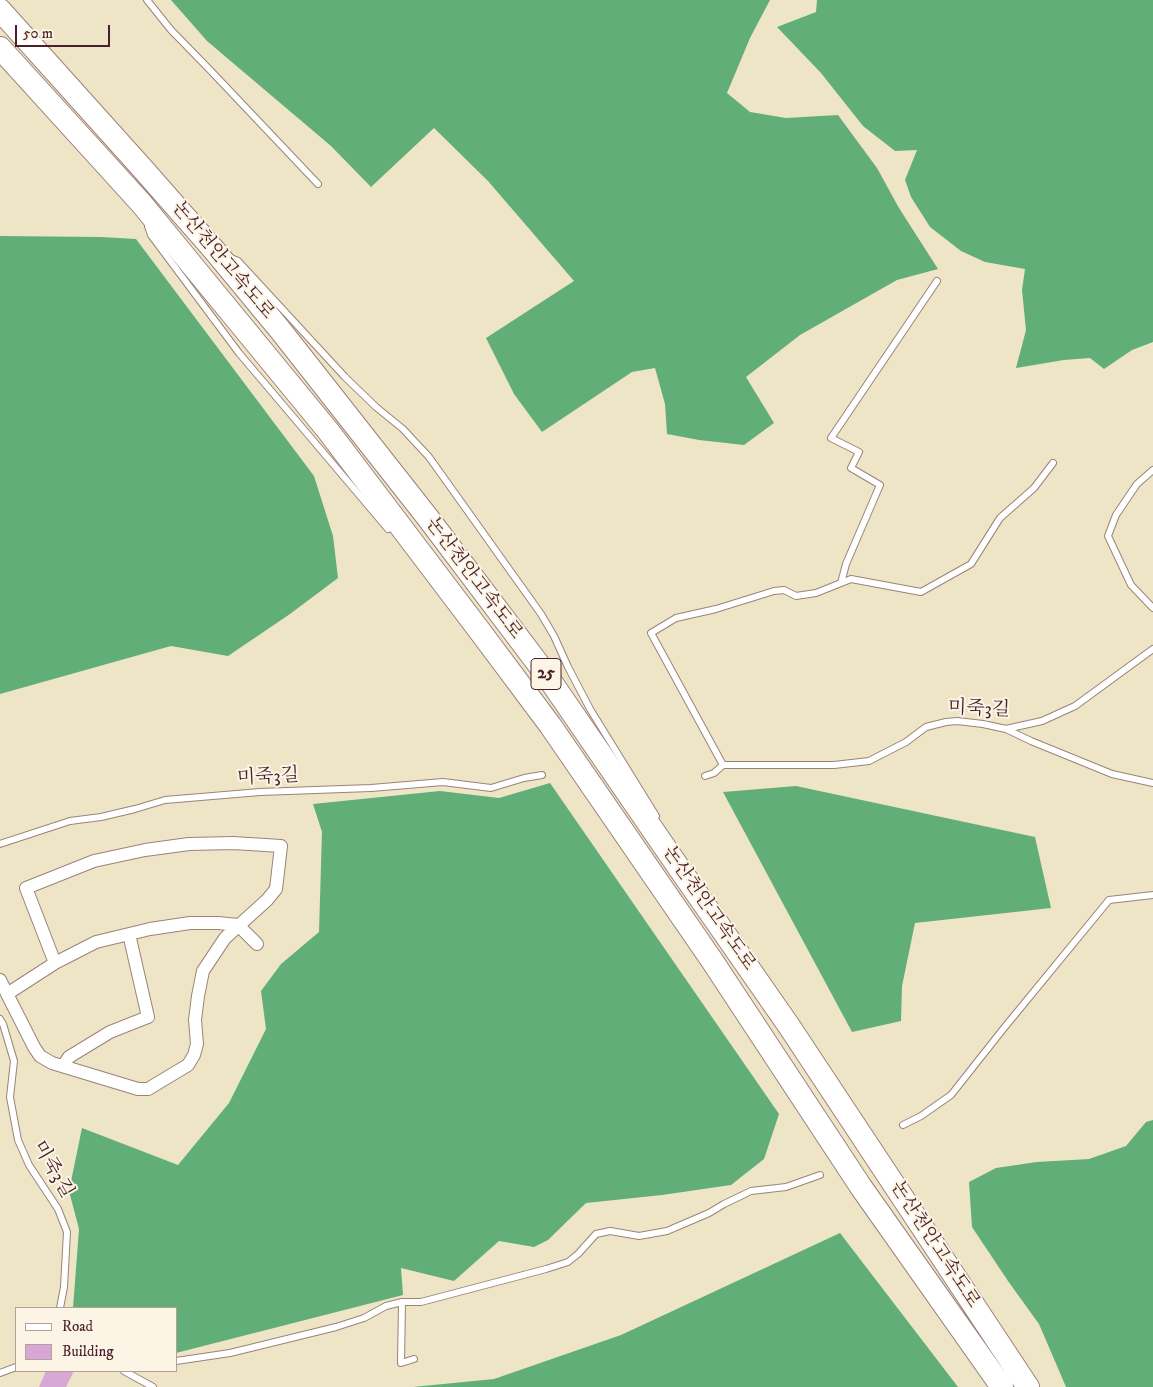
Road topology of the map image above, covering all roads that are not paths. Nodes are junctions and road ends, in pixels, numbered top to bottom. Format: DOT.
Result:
graph roads {
  1 [pos="147,0"];
  2 [pos="0,10"];
  3 [pos="0,48"];
  4 [pos="318,184"];
  5 [pos="141,203"];
  6 [pos="214,250"];
  7 [pos="938,281"];
  8 [pos="1053,463"];
  9 [pos="1153,470"];
  10 [pos="391,531"];
  11 [pos="841,583"];
  12 [pos="1153,608"];
  13 [pos="1153,649"];
  14 [pos="1006,729"];
  15 [pos="723,765"];
  16 [pos="542,775"];
  17 [pos="705,776"];
  18 [pos="1153,783"];
  19 [pos="661,823"];
  20 [pos="0,844"];
  21 [pos="1153,895"];
  22 [pos="238,925"];
  23 [pos="129,934"];
  24 [pos="257,944"];
  25 [pos="55,963"];
  26 [pos="0,980"];
  27 [pos="7,994"];
  28 [pos="0,1019"];
  29 [pos="64,1066"];
  30 [pos="903,1125"];
  31 [pos="820,1175"];
  32 [pos="402,1302"];
  33 [pos="60,1307"];
  34 [pos="414,1359"];
  35 [pos="178,1361"];
  36 [pos="15,1367"];
  37 [pos="127,1372"];
  38 [pos="0,1373"];
  39 [pos="153,1387"];
  40 [pos="1002,1387"];
  41 [pos="1028,1387"];
  1 -- 4 [label="lane"];
  2 -- 6 [label="highway, 논산천안고속도로 / 25"];
  3 -- 5 [label="highway, 논산천안고속도로 / 25"];
  5 -- 10 [label="lane"];
  5 -- 40 [label="highway, 논산천안고속도로 / 25"];
  6 -- 19 [label="lane"];
  6 -- 41 [label="highway, 논산천안고속도로 / 25"];
  7 -- 11 [label="lane"];
  8 -- 11 [label="lane"];
  9 -- 12 [label="lane"];
  11 -- 15 [label="lane"];
  13 -- 14 [label="lane, 미죽3길"];
  14 -- 15 [label="lane, 미죽3길"];
  14 -- 18 [label="lane"];
  15 -- 17 [label="lane"];
  16 -- 20 [label="lane, 미죽3길"];
  21 -- 30 [label="lane"];
  22 -- 23 [label="street"];
  22 -- 24 [label="street"];
  22 -- 25 [label="street"];
  22 -- 29 [label="street"];
  23 -- 25 [label="street"];
  23 -- 29 [label="street"];
  25 -- 27 [label="street"];
  26 -- 27 [label="street"];
  27 -- 29 [label="street"];
  28 -- 33 [label="lane, 미죽3길"];
  31 -- 32 [label="lane"];
  32 -- 34 [label="lane"];
  32 -- 35 [label="lane"];
  36 -- 38 [label="lane"];
  37 -- 39 [label="lane"];
}
